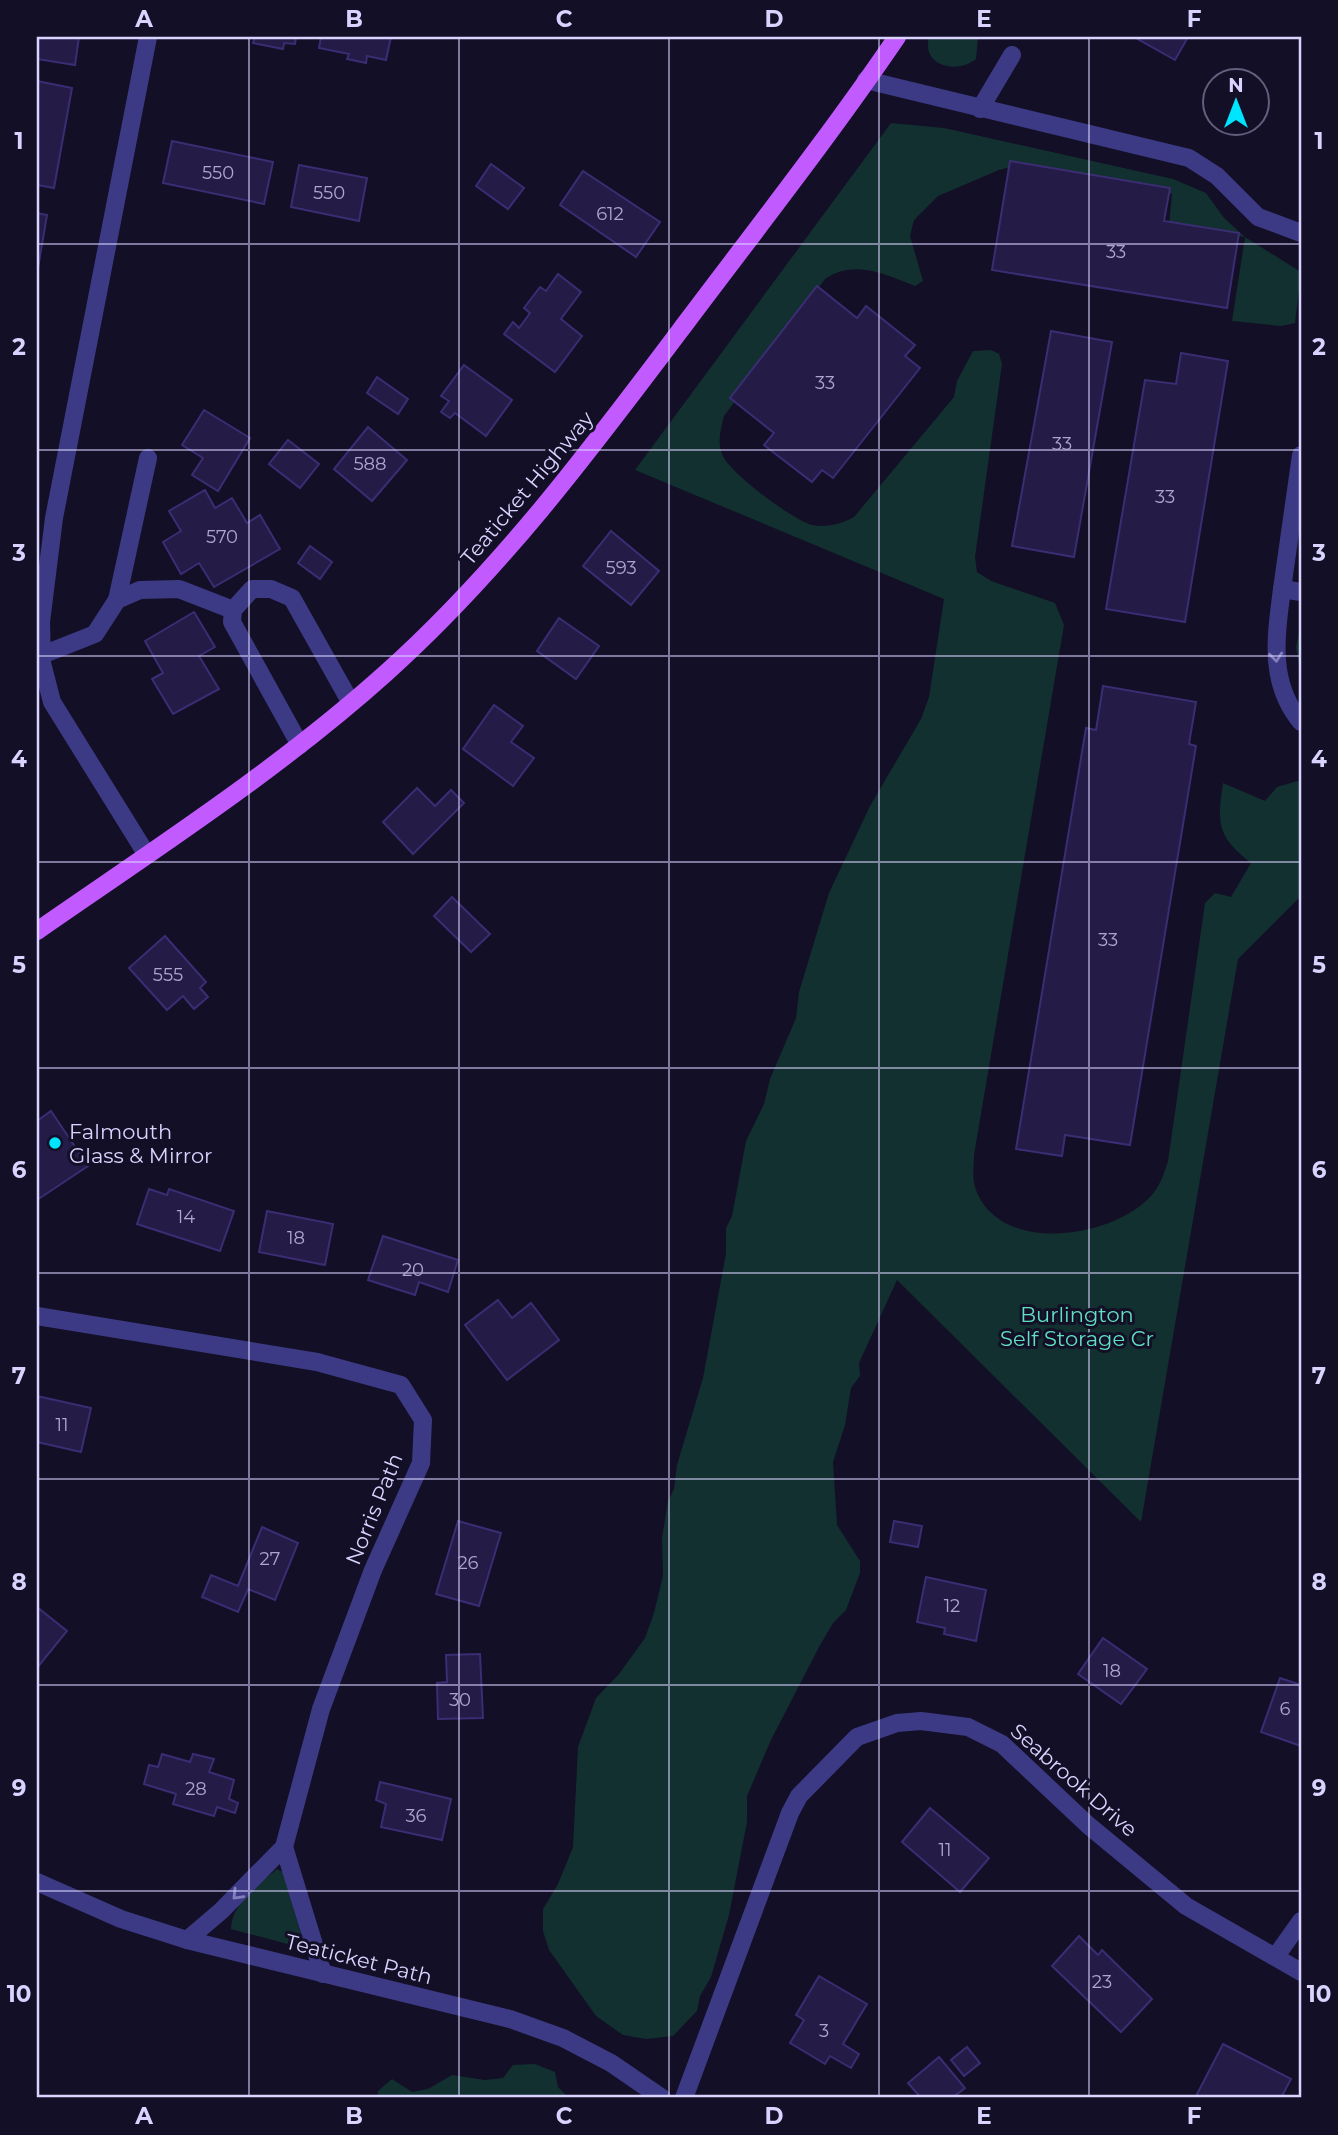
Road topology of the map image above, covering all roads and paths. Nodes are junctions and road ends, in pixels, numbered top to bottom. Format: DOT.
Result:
graph roads {
  1 [pos="148,37"];
  2 [pos="897,37"];
  3 [pos="1012,55"];
  4 [pos="866,80"];
  5 [pos="979,109"];
  6 [pos="1301,233"];
  7 [pos="1301,455"];
  8 [pos="148,458"];
  9 [pos="1282,589"];
  10 [pos="1301,592"];
  11 [pos="117,600"];
  12 [pos="233,610"];
  13 [pos="43,655"];
  14 [pos="351,703"];
  15 [pos="1301,722"];
  16 [pos="300,745"];
  17 [pos="147,855"];
  18 [pos="37,931"];
  19 [pos="37,1316"];
  20 [pos="284,1847"];
  21 [pos="37,1882"];
  22 [pos="1301,1921"];
  23 [pos="187,1940"];
  24 [pos="1276,1956"];
  25 [pos="1301,1972"];
  26 [pos="323,1973"];
  27 [pos="662,2098"];
  28 [pos="684,2098"];
  1 -- 13 [label="street"];
  2 -- 4 [label="main road, Teaticket Highway"];
  3 -- 5 [label="street"];
  4 -- 5 [label="street"];
  4 -- 14 [label="main road, Teaticket Highway"];
  5 -- 6 [label="street"];
  7 -- 9 [label="street"];
  8 -- 11 [label="street"];
  9 -- 10 [label="street"];
  9 -- 15 [label="street, one-way"];
  11 -- 12 [label="street"];
  11 -- 13 [label="street"];
  12 -- 14 [label="street"];
  12 -- 16 [label="street"];
  13 -- 17 [label="street"];
  14 -- 16 [label="main road, Teaticket Highway"];
  16 -- 17 [label="main road, Teaticket Highway"];
  17 -- 18 [label="main road, Teaticket Highway"];
  19 -- 20 [label="street, Norris Path"];
  20 -- 23 [label="street, Norris Path, one-way"];
  20 -- 26 [label="street"];
  21 -- 23 [label="street, Teaticket Path"];
  22 -- 24 [label="street"];
  23 -- 26 [label="street, Teaticket Path"];
  24 -- 25 [label="street, Seabrook Drive"];
  24 -- 28 [label="street, Seabrook Drive"];
  26 -- 27 [label="street, Teaticket Path"];
}
